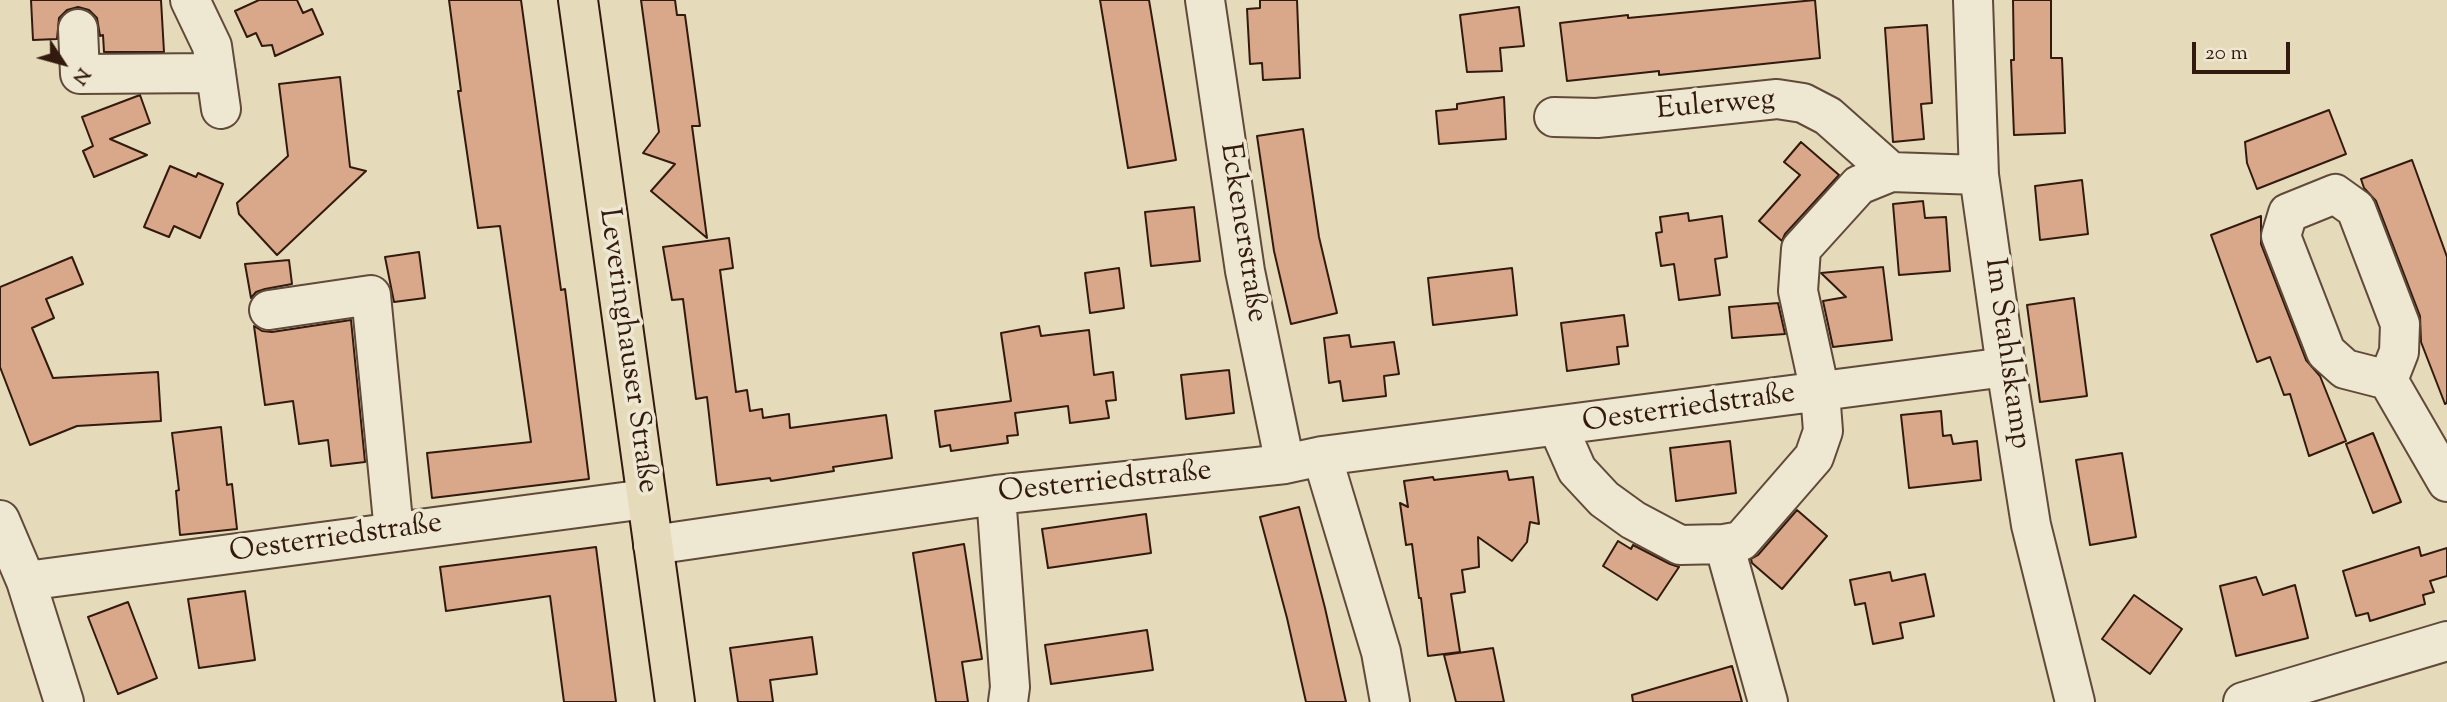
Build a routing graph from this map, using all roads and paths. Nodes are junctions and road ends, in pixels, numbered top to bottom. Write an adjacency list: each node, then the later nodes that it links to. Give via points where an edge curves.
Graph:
1 (190, 0): 5 (street, via 212,46 218,91 80,74)
2 (578, 0): 18 (main road, Leveringhauser Straße)
3 (1205, 0): 15 (street, Eckenerstraße, via 1245,271)
4 (1973, 0): 8 (street, Im Stahlskamp)
5 (78, 29)
6 (1554, 117): 7 (street, Eulerweg, via 1597,118 1777,99 1803,103 1828,116)
7 (1891, 172): 8 (street); 12 (street, Oesterriedstraße, via 1859,185 1801,248 1798,291)
8 (1979, 175): 10 (street, Im Stahlskamp)
9 (269, 310): 20 (street, via 371,295)
10 (2006, 368): 12 (street, Oesterriedstraße); 30 (street, Im Stahlskamp, via 2031,525)
11 (2388, 380): 16 (street)
12 (1820, 392): 13 (street, Oesterriedstraße); 21 (street, Oesterriedstraße, via 1823,431 1814,457 1741,541)
13 (1558, 427): 14 (street, Oesterriedstraße); 21 (street, Oesterriedstraße, via 1577,470 1604,499 1633,520 1680,545)
14 (1322, 456): 15 (street, Oesterriedstraße); 28 (street, via 1381,652)
15 (1285, 464): 17 (street, Oesterriedstraße)
16 (2447, 482)
17 (996, 495): 22 (street, Oesterriedstraße); 27 (street)
18 (646, 499): 20 (street, Oesterriedstraße); 22 (main road, Leveringhauser Straße)
19 (0, 520): 23 (street)
20 (394, 532): 23 (street, Oesterriedstraße)
21 (1724, 544): 29 (street)
22 (653, 545): 26 (main road, Leveringhauser Straße)
23 (26, 581): 25 (street)
24 (2447, 641): 31 (street)
25 (64, 702)
26 (675, 702)
27 (1008, 702)
28 (1390, 702)
29 (1768, 702)
30 (2075, 702)
31 (2243, 702)

